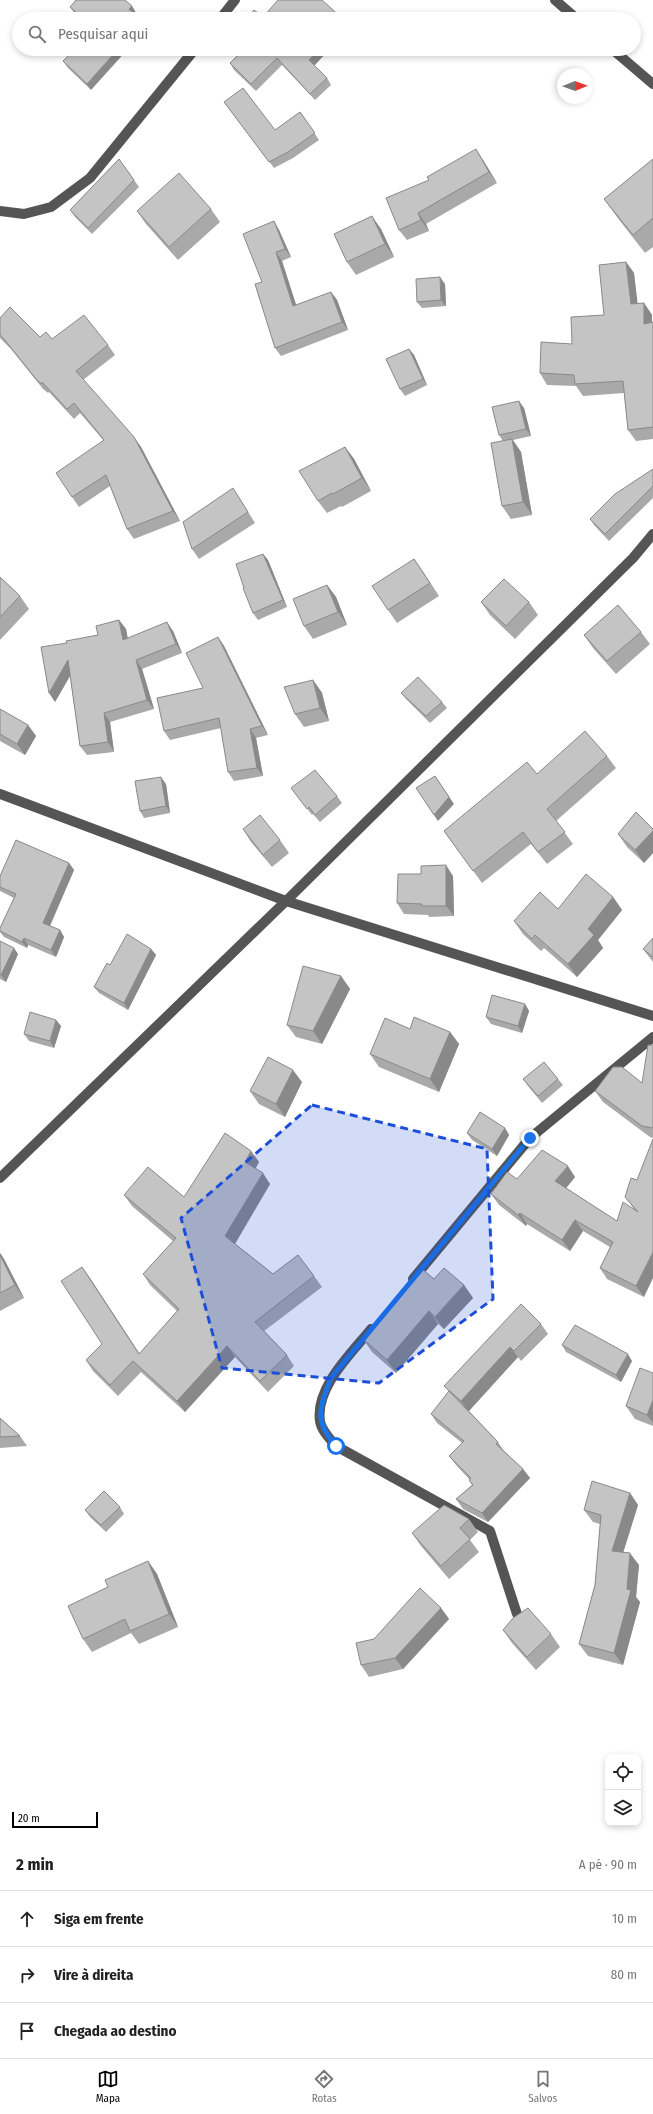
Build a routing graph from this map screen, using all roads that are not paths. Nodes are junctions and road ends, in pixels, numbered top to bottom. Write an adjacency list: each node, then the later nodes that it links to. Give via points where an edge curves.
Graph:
1 (236, 0): 3 (street)
2 (555, 0): 4 (street)
3 (226, 12)
4 (569, 12)
5 (189, 56): 8 (street, via 90,178 51,208 24,214)
6 (620, 56): 7 (street)
7 (653, 84)
8 (0, 211)
9 (653, 534): 11 (street, via 634,558)
10 (0, 794): 11 (street)
11 (286, 902): 12 (street); 14 (street)
12 (653, 1016)
13 (653, 1037): 15 (street, via 530,1138)
14 (0, 1178)
15 (407, 1285)
16 (377, 1322): 17 (street, via 331,1378 321,1404 320,1421 327,1436 336,1446 490,1531)
17 (517, 1614)

